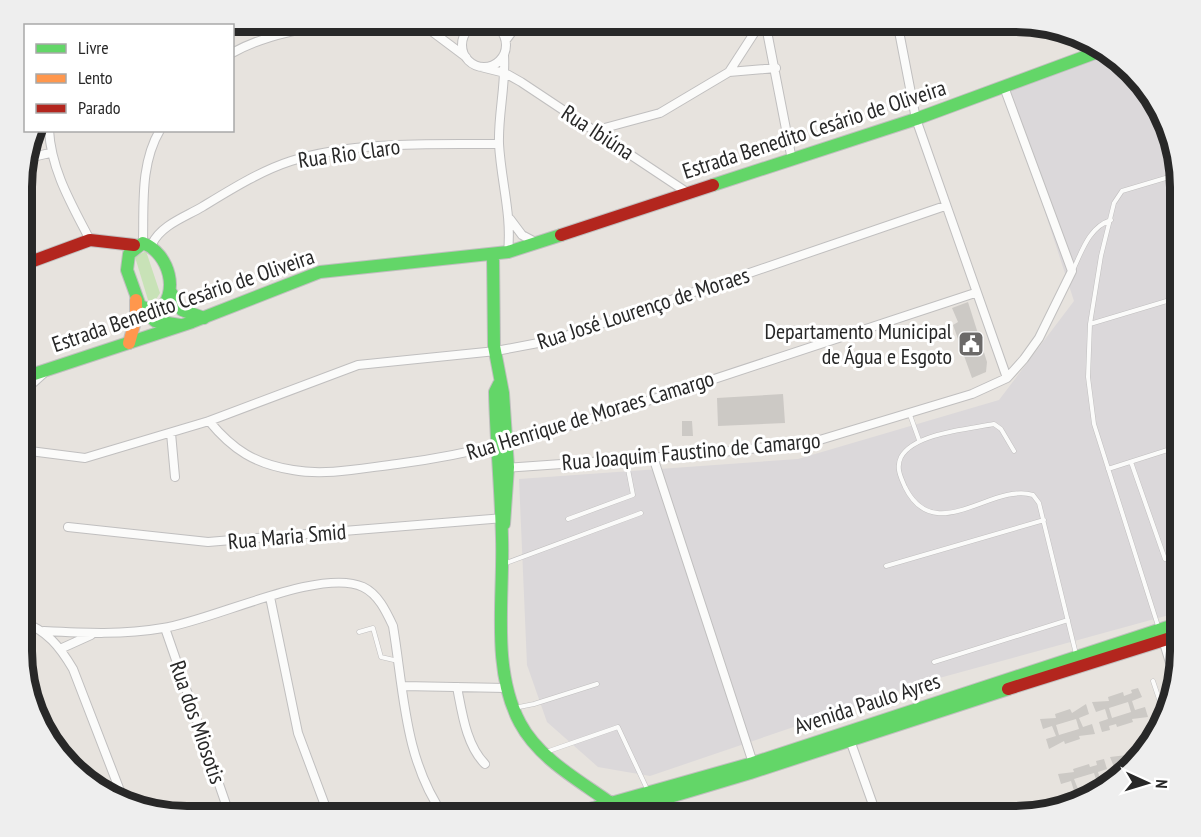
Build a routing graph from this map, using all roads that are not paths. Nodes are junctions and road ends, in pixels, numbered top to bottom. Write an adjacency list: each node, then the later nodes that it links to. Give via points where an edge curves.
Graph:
1 (288, 32): 10 (street)
2 (433, 32): 13 (street)
3 (468, 32): 13 (street, via 462,42)
4 (502, 32): 9 (street)
5 (512, 32): 9 (street)
6 (756, 32): 16 (street)
7 (766, 32): 15 (street)
8 (900, 32): 19 (street)
9 (506, 40): 12 (street)
10 (234, 52)
11 (1094, 53): 18 (main road, Estrada Benedito Cesário de Oliveira)
12 (504, 55): 14 (street, via 490,66); 17 (street)
13 (466, 57): 14 (street)
14 (481, 67): 17 (street, Rua Ibiúna)
15 (776, 68): 16 (street); 26 (street)
16 (729, 72): 20 (street, via 660,113)
17 (505, 73): 20 (street, Rua Ibiúna); 23 (street)
18 (1004, 87): 19 (main road, Estrada Benedito Cesário de Oliveira); 40 (street)
19 (916, 119): 26 (main road, Estrada Benedito Cesário de Oliveira); 29 (street)
20 (597, 130): 28 (street, Rua Ibiúna)
21 (49, 132): 24 (street)
22 (159, 132): 35 (street, via 150,147 144,176)
23 (500, 144): 30 (street); 35 (street, Rua Rio Claro, via 412,145 292,160 235,188)
24 (50, 153): 25 (street); 32 (street)
25 (35, 156)
26 (792, 160): 28 (main road, Estrada Benedito Cesário de Oliveira)
27 (1169, 177): 31 (lane, via 1122,191 1114,203)
28 (688, 193): 33 (main road, Estrada Benedito Cesário de Oliveira)
29 (945, 206): 41 (street); 51 (street, Rua José Lourenço de Moraes, via 554,340)
30 (509, 218): 33 (street, via 522,235); 36 (street)
31 (1111, 220): 40 (lane, Rua Joaquim Faustino de Camargo, via 1094,230); 47 (lane)
32 (90, 240): 34 (main road); 39 (main road)
33 (537, 243): 36 (main road, Estrada Benedito Cesário de Oliveira)
34 (106, 244): 35 (main road); 38 (main road)
35 (143, 244): 38 (main road); 42 (main road, via 163,262)
36 (508, 252): 37 (main road, Estrada Benedito Cesário de Oliveira)
37 (494, 254): 45 (main road, Estrada Benedito Cesário de Oliveira, via 320,272); 51 (main road)
38 (126, 258): 44 (main road)
39 (32, 261)
40 (1072, 271): 54 (street, Rua Joaquim Faustino de Camargo, via 1039,338)
41 (975, 293): 54 (street); 60 (street, Rua Henrique de Moraes Camargo)
42 (170, 296): 44 (main road, via 165,309 157,312); 45 (main road, via 182,311); 46 (main road)
43 (1169, 300): 47 (lane)
44 (138, 301): 46 (main road, via 146,316); 50 (main road)
45 (204, 318): 48 (main road, Estrada Benedito Cesário de Oliveira)
46 (163, 322): 48 (main road); 49 (main road)
47 (1090, 324): 68 (lane, via 1088,377 1092,412)
48 (185, 325): 49 (main road, Estrada Benedito Cesário de Oliveira)
49 (152, 336): 50 (main road, Estrada Benedito Cesário de Oliveira)
50 (129, 343): 52 (main road, Estrada Benedito Cesário de Oliveira)
51 (496, 351): 57 (street, Rua José Lourenço de Moraes, via 358,365); 60 (main road, via 495,392)
52 (48, 369): 53 (main road, Estrada Benedito Cesário de Oliveira); 55 (street)
53 (32, 375)
54 (1007, 378): 56 (street, Rua Joaquim Faustino de Camargo)
55 (32, 384)
56 (910, 414): 59 (lane); 64 (street, Rua Joaquim Faustino de Camargo, via 813,442)
57 (209, 421): 58 (street, Rua José Lourenço de Moraes); 60 (street, Rua Henrique de Moraes Camargo, via 237,450 293,470 349,470)
58 (171, 433): 62 (street, Rua José Lourenço de Moraes, via 84,458); 69 (street)
59 (919, 440): 63 (lane, via 994,424); 72 (lane, via 905,450 899,461 899,474 911,497 931,512 951,513 1025,493 1040,503)
60 (501, 446): 67 (main road)
61 (1169, 450): 66 (lane)
62 (32, 451)
63 (1014, 451)
64 (653, 457): 65 (street, Rua Joaquim Faustino de Camargo); 103 (street)
65 (626, 458): 67 (street, Rua Joaquim Faustino de Camargo); 71 (lane, via 633,495)
66 (1131, 462): 68 (lane); 75 (lane)
67 (503, 468): 73 (main road)
68 (1108, 469): 86 (lane)
69 (175, 477)
70 (641, 513): 76 (lane)
71 (568, 519)
72 (1044, 520): 77 (lane); 79 (lane)
73 (502, 523): 74 (street, Rua Maria Smid, via 208,542); 76 (main road)
74 (68, 527)
75 (1165, 559)
76 (502, 565): 97 (main road)
77 (886, 566)
78 (270, 597): 81 (street); 90 (street, via 330,582 362,586 371,591 393,626); 111 (street, via 298,733)
79 (1068, 620): 91 (lane); 92 (lane)
80 (32, 626): 83 (street)
81 (165, 628): 85 (street); 110 (street, Rua dos Miosotis)
82 (1169, 630): 86 (main road, Avenida Paulo Ayres)
83 (44, 631): 85 (street); 88 (street)
84 (359, 632): 90 (lane, via 373,628 381,657)
85 (94, 633): 88 (street)
86 (1161, 635): 87 (main road, Avenida Paulo Ayres); 89 (street); 91 (main road, Avenida Paulo Ayres)
87 (1169, 635)
88 (60, 649): 106 (street, via 84,691)
89 (1169, 660)
90 (399, 661): 95 (street)
91 (1078, 661): 100 (main road, Avenida Paulo Ayres); 101 (main road, Avenida Paulo Ayres)
92 (933, 662)
93 (1153, 681): 98 (lane)
94 (597, 684): 99 (lane)
95 (403, 686): 96 (street); 112 (street, via 413,753)
96 (457, 687): 97 (street); 104 (street, via 472,744)
97 (506, 688): 99 (main road)
98 (1160, 703)
99 (514, 708): 102 (main road, via 520,724)
100 (873, 723): 101 (main road, via 857,731); 103 (main road, Avenida Paulo Ayres)
101 (851, 743): 108 (main road, Avenida Paulo Ayres); 118 (street)
102 (543, 753): 105 (main road); 107 (lane, via 618,727)
103 (753, 763): 108 (main road, Avenida Paulo Ayres)
104 (485, 764)
105 (585, 784): 109 (main road); 113 (main road, via 588,795)
106 (120, 791)
107 (649, 792): 108 (main road, Avenida Paulo Ayres); 109 (main road, Avenida Paulo Ayres)
108 (664, 796): 116 (main road, Avenida Paulo Ayres); 117 (street)
109 (609, 802): 114 (main road, Avenida Paulo Ayres); 115 (main road)
110 (226, 805)
111 (325, 805)
112 (437, 805)
113 (584, 805)
114 (598, 806)
115 (614, 806)
116 (639, 806)
117 (669, 806)
118 (873, 806)

